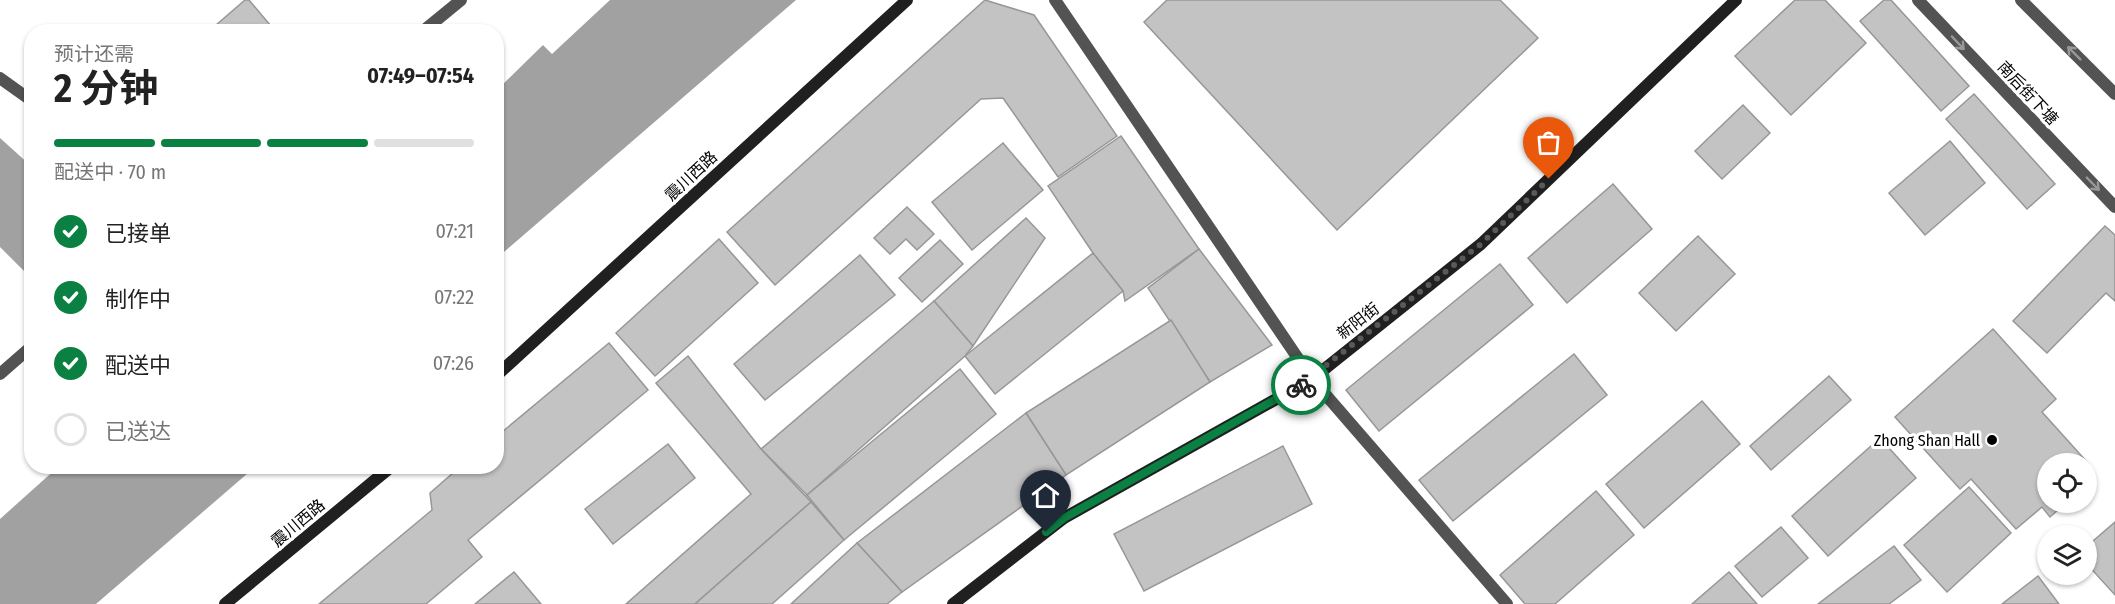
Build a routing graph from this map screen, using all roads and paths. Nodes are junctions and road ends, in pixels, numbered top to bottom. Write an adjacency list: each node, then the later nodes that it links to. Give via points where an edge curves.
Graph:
1 (461, 0): 7 (street)
2 (907, 0): 13 (street, 震川西路)
3 (1054, 0): 15 (street)
4 (1736, 0): 15 (street, 新阳街, via 1481,244)
5 (1918, 0): 11 (street, 南后街下塘, one-way to 11)
6 (2021, 0): 10 (street, one-way to 6)
7 (432, 24)
8 (0, 78): 9 (street)
9 (24, 94)
10 (2115, 94)
11 (2115, 207)
12 (24, 352): 14 (street)
13 (504, 369)
14 (0, 374)
15 (1312, 379): 18 (street, 新阳街, via 1064,518); 19 (street)
16 (382, 474): 17 (street, 震川西路)
17 (225, 604)
18 (953, 604)
19 (1507, 604)

